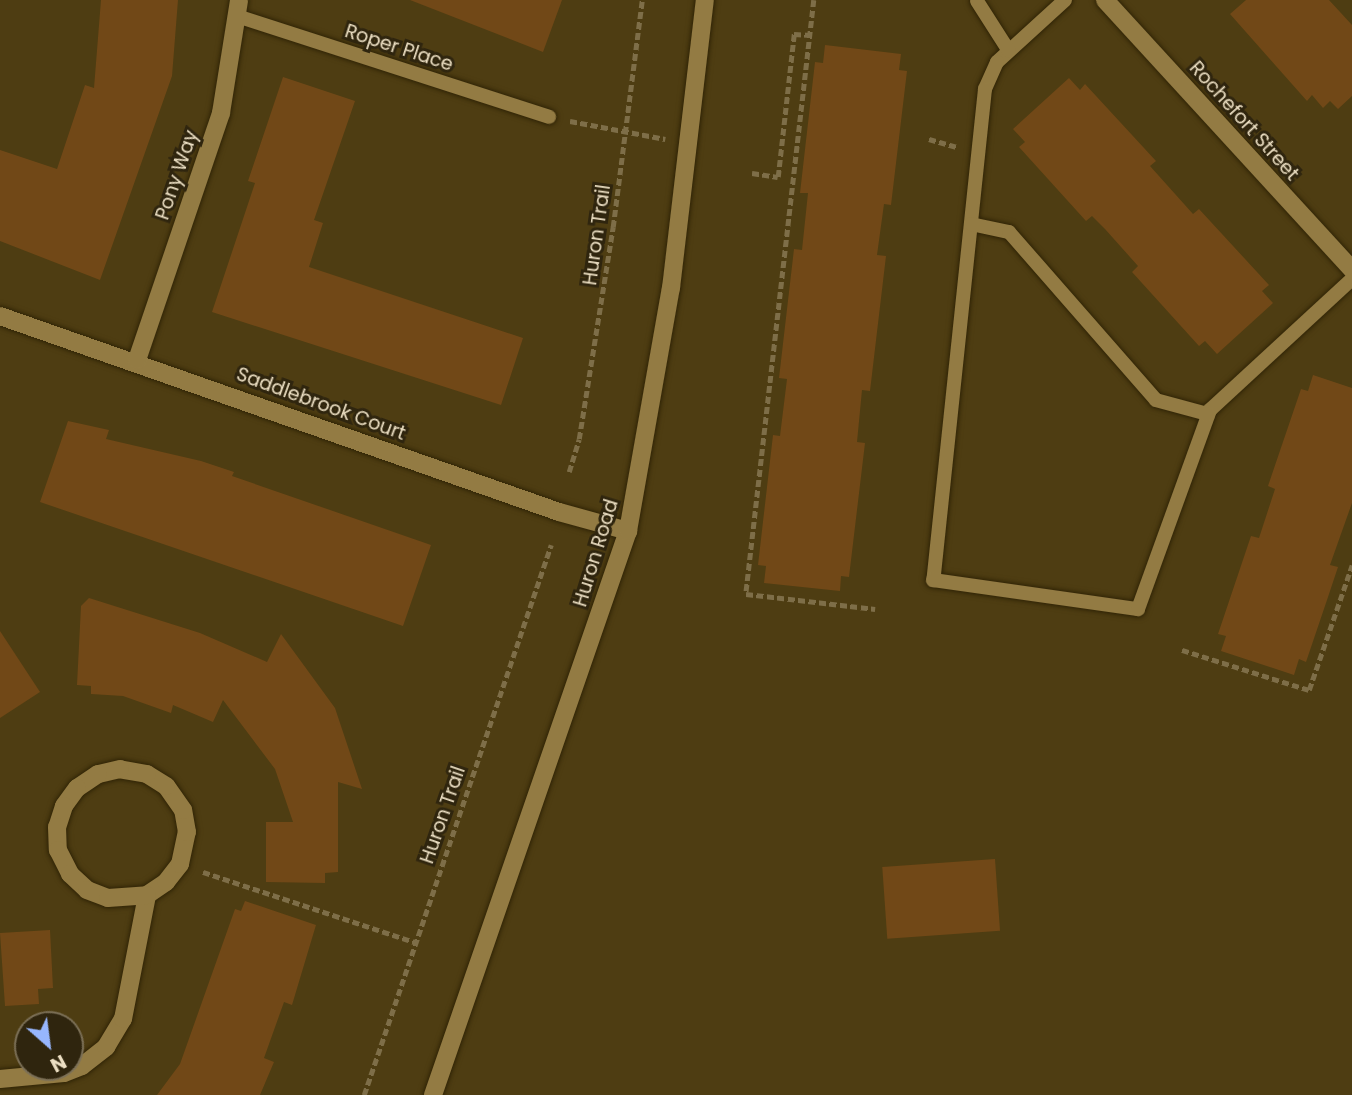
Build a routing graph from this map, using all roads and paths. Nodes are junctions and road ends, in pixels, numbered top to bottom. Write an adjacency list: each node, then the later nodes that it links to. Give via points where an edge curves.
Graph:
1 (642, 0): 11 (path, Huron Trail)
2 (705, 0): 13 (street, Huron Road)
3 (814, 0): 8 (path)
4 (1065, 0): 9 (lane)
5 (1105, 0): 17 (street, Rochefort Street)
6 (977, 1): 9 (lane)
7 (238, 8): 10 (lane, Roper Place); 20 (street, Pony Way, via 221,113)
8 (811, 35): 15 (path, via 794,34 778,177); 26 (path, via 746,594)
9 (1009, 51): 16 (lane, via 997,62 985,89)
10 (549, 117): 11 (path)
11 (625, 132): 13 (path); 22 (path, Huron Trail, via 581,426)
12 (929, 139): 14 (path)
13 (688, 143): 23 (street, Huron Road, via 671,288)
14 (960, 147)
15 (752, 173)
16 (971, 224): 21 (lane, via 1009,232 1156,400); 21 (lane, via 933,580 1138,609)
17 (1352, 270)
18 (1352, 279): 21 (lane, via 1221,396)
19 (0, 316): 20 (street, Saddlebrook Court)
20 (137, 360): 23 (street, Saddlebrook Court, via 559,512)
21 (1208, 414)
22 (569, 472)
23 (628, 531): 33 (street, Huron Road)
24 (551, 545): 30 (path, Huron Trail)
25 (1352, 565): 27 (path, via 1309,691)
26 (875, 609)
27 (1182, 650)
28 (180, 864): 29 (street, via 166,882); 29 (street, via 187,832 183,810 166,786 147,774 120,769 98,774 77,788 57,827 58,850 70,874 87,890 108,898); 30 (path)
29 (147, 895): 31 (street, via 123,1019 106,1047 82,1066 64,1073)
30 (415, 942): 32 (path, Huron Trail)
31 (0, 1079)
32 (364, 1095)
33 (433, 1095)

